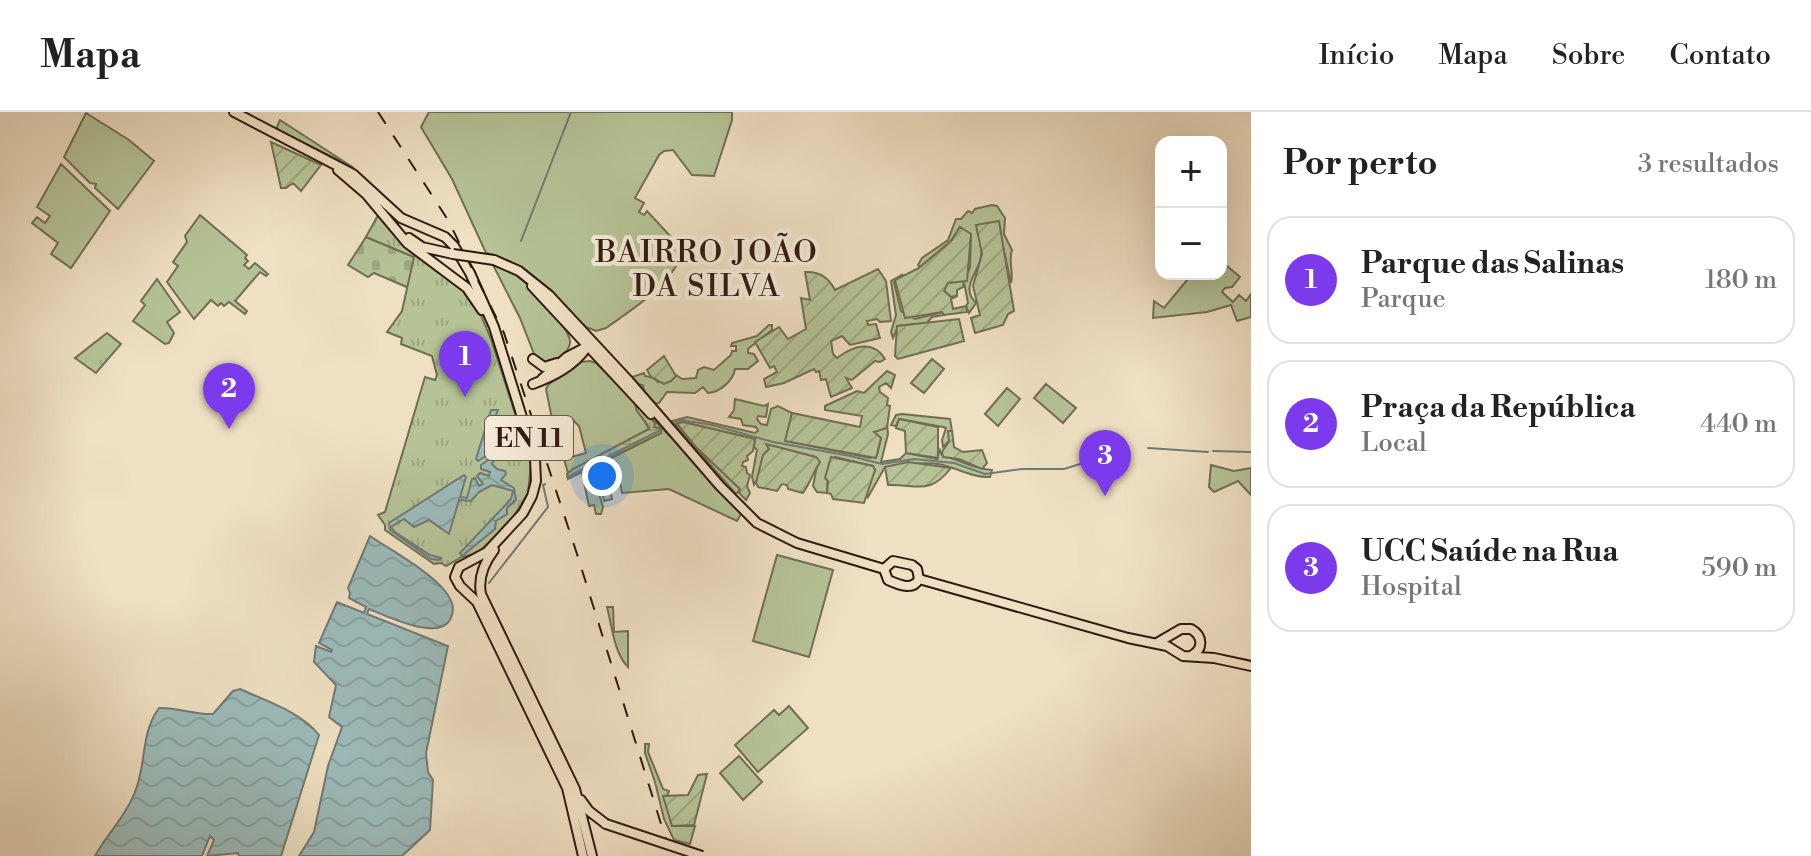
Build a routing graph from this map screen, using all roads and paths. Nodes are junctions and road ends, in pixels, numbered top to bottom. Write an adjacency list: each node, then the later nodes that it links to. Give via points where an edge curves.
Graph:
1 (234, 112): 2 (main road, EN 11)
2 (310, 151): 3 (main road, EN 11, via 353,174); 4 (main road, EN 11, via 350,179)
3 (385, 204): 5 (main road, via 414,236); 8 (main road, EN 11, via 454,246)
4 (387, 219): 5 (main road, via 414,242); 8 (main road, EN 11, via 417,252 467,288)
5 (442, 252): 6 (main road, bridge, via 494,260)
6 (519, 271): 7 (main road); 9 (main road, via 549,295)
7 (562, 320): 9 (main road); 11 (main road, via 573,339)
8 (494, 327): 15 (main road, EN 11, via 535,459 536,481 523,513)
9 (590, 345): 11 (main road); 12 (main road); 13 (main road); 14 (main road)
10 (533, 359): 11 (main road, via 544,367)
11 (564, 359): 12 (main road, via 536,383)
12 (577, 359): 13 (main road)
13 (602, 362): 14 (main road)
14 (677, 437): 17 (main road, via 765,528)
15 (498, 542): 16 (main road); 18 (main road)
16 (467, 562): 18 (main road, via 477,565); 20 (main road, via 455,573)
17 (884, 569): 19 (main road, via 888,580 908,587); 19 (main road, via 893,561 908,564 917,569)
18 (481, 577): 20 (main road, via 475,587); 28 (main road, via 483,599)
19 (919, 579): 22 (main road)
20 (463, 588): 31 (main road, via 477,602 567,788)
21 (1175, 633): 22 (main road); 23 (main road, via 1191,629); 24 (main road, via 1172,644)
22 (1155, 644): 24 (main road)
23 (1201, 645): 25 (main road); 26 (main road)
24 (1177, 653): 25 (main road)
25 (1190, 656): 26 (main road)
26 (1214, 658): 27 (main road)
27 (1251, 666)
28 (575, 789): 29 (main road, via 589,811); 30 (main road)
29 (606, 824): 30 (main road, via 594,826); 33 (main road, bridge)
30 (587, 836): 32 (main road)
31 (583, 856)
32 (592, 856)
33 (702, 856)

